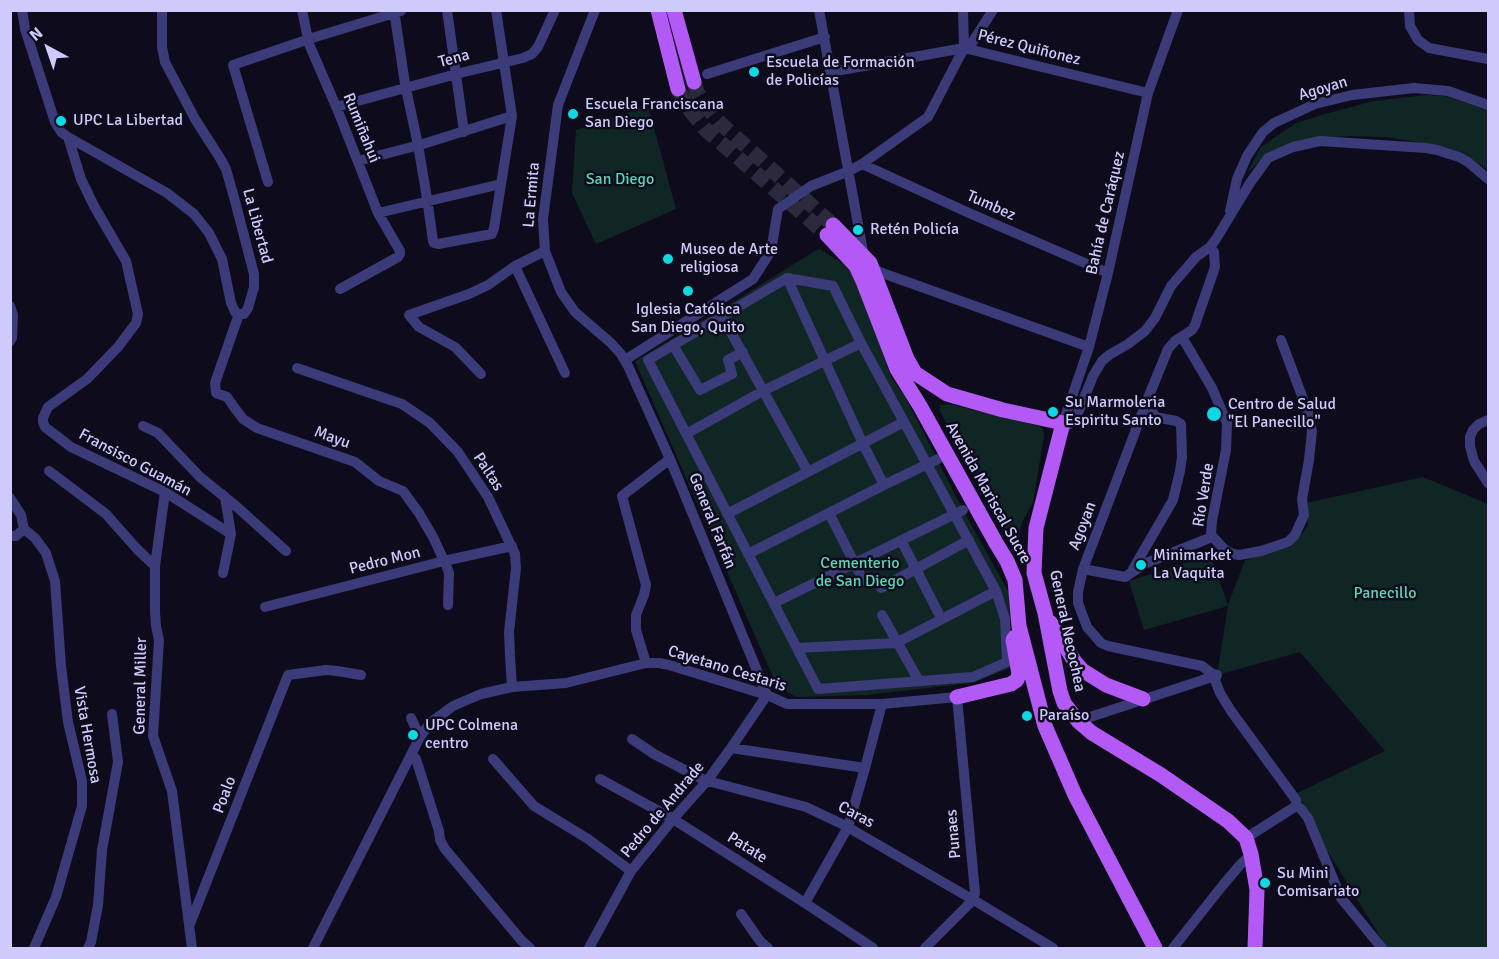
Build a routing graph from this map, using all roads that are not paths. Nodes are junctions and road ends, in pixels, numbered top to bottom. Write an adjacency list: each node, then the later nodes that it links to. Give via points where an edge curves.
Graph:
1 (22, 10): 32 (street, via 55,122)
2 (162, 10): 52 (street, La Libertad, via 165,62 226,170 254,274 252,298 244,314)
3 (302, 10): 17 (street, Rumiñahui)
4 (447, 10): 22 (street)
5 (496, 10): 20 (street)
6 (555, 10): 20 (street, Tena, via 532,54)
7 (595, 10): 44 (street, La Ermita, via 558,105 543,219)
8 (658, 10): 26 (main road)
9 (674, 10): 24 (main road)
10 (819, 10): 16 (street)
11 (963, 10): 18 (street)
12 (993, 10): 18 (street, via 972,43)
13 (1178, 10): 27 (street, Bahía de Caráquez)
14 (1409, 10): 19 (street, via 1410,26 1418,40 1429,48)
15 (396, 11): 17 (street); 25 (street)
16 (825, 37): 21 (street); 23 (street)
17 (308, 40): 29 (street, Rumiñahui); 38 (street, via 233,65)
18 (964, 48): 21 (street, Pérez Quiñonez); 27 (street, Pérez Quiñonez); 35 (street, via 928,117)
19 (1488, 59)
20 (503, 62): 22 (street, Tena); 30 (street)
21 (830, 72): 36 (street)
22 (456, 74): 25 (street, Tena); 31 (street)
23 (707, 74)
24 (694, 82)
25 (406, 88): 29 (street, Tena); 33 (street)
26 (678, 89)
27 (1148, 93): 48 (street, Bahía de Caráquez)
28 (1488, 105): 42 (street, Agoyan, via 1448,91 1414,88 1315,104 1263,132 1237,179)
29 (336, 107): 34 (street, Rumiñahui)
30 (512, 116): 31 (street); 39 (street)
31 (464, 132): 33 (street)
32 (68, 137): 52 (street, via 167,193 194,214 222,259 231,303); 83 (street, Fransisco Guamán, via 81,179 126,261 138,314 118,347 87,379 48,407 43,422 71,447)
33 (418, 145): 34 (street); 40 (street)
34 (358, 161): 41 (street, Rumiñahui)
35 (862, 164): 36 (street); 48 (street, Tumbez)
36 (849, 171): 45 (street); 61 (street, via 810,186 778,209 771,251 753,279)
37 (1488, 179): 42 (street, via 1468,162 1437,150 1320,141 1268,158)
38 (268, 183)
39 (501, 183): 40 (street); 40 (street, via 492,234 434,243)
40 (428, 201): 41 (street)
41 (378, 213): 50 (street, Rumiñahui, via 400,254)
42 (1229, 218): 43 (street)
43 (1210, 247): 54 (street, Agoyan, via 1215,267 1195,324); 72 (street, via 1171,286 1145,331 1102,361 1076,418 1068,425)
44 (544, 251): 46 (street); 61 (street, La Ermita, via 561,292 575,312)
45 (864, 257): 47 (main road, Avenida Mariscal Sucre); 69 (main road, Avenida Mariscal Sucre, via 830,230 856,266 892,360)
46 (515, 266): 64 (street); 65 (street, via 469,294 409,315 419,327 455,348)
47 (874, 270): 59 (street); 67 (main road, Avenida Mariscal Sucre, via 915,373)
48 (1108, 273): 59 (street, Bahía de Caráquez)
49 (787, 278): 53 (street); 57 (street, via 833,286); 62 (street)
50 (340, 289)
51 (10, 306): 56 (street)
52 (239, 314): 98 (street, Mayu, via 215,383 216,393 227,397 243,419 257,428 355,462 379,481 403,491)
53 (722, 316): 58 (street); 60 (street)
54 (1182, 337): 68 (street, Agoyan, via 1168,349); 92 (street, Río Verde, via 1227,423 1227,450)
55 (1281, 340): 92 (street, Río Verde, via 1312,431 1302,499 1304,515 1288,542 1261,551 1233,554)
56 (10, 341)
57 (861, 343): 62 (street); 71 (street)
58 (673, 345): 60 (street, via 700,390 732,374 728,360); 74 (street, via 648,360)
59 (1089, 347): 72 (street, Bahía de Caráquez)
60 (743, 352): 66 (street)
61 (625, 360): 76 (street, General Farfán)
62 (825, 361): 66 (street); 75 (street)
63 (297, 368): 95 (street, Paltas, via 402,404 430,423 458,452 488,497)
64 (565, 373)
65 (481, 374)
66 (763, 391): 74 (street); 80 (street)
67 (947, 394): 69 (main road, via 935,393); 72 (main road)
68 (1147, 400): 102 (street, Agoyan); 103 (street, via 1155,417 1181,424 1182,457 1173,500)
69 (920, 406): 114 (main road, Avenida Mariscal Sucre, via 1012,571)
70 (1488, 420): 81 (street, via 1479,424 1470,437 1474,461)
71 (904, 422): 75 (street); 78 (street)
72 (1063, 423): 111 (main road, General Necochea, via 1036,528 1034,573)
73 (142, 426): 84 (street, via 158,433)
74 (686, 434): 88 (street)
75 (863, 444): 80 (street); 82 (street)
76 (670, 459): 117 (street, via 622,496 646,585 636,615 636,630); 122 (street, General Farfán)
77 (938, 459): 78 (street)
78 (927, 464): 82 (street); 86 (street)
79 (49, 471): 100 (street, via 106,514)
80 (808, 472): 88 (street)
81 (1488, 483)
82 (884, 485): 87 (street)
83 (165, 492): 90 (street, Fransisco Guamán); 100 (street, General Miller)
84 (222, 494): 90 (street); 96 (street)
85 (10, 498): 89 (street, via 21,515)
86 (959, 512): 93 (street); 94 (street)
87 (829, 513): 97 (street); 99 (street)
88 (727, 514): 97 (street)
89 (24, 529): 91 (street); 149 (street, Vista Hermosa, via 46,553 55,581 61,666 82,806 56,897)
90 (231, 534): 104 (street)
91 (10, 537)
92 (1212, 537): 103 (street)
93 (901, 540): 99 (street); 101 (street)
94 (969, 540): 101 (street); 107 (street)
95 (512, 546): 98 (street, Pedro Mon); 121 (street, Paltas, via 516,568 509,632)
96 (286, 551)
97 (748, 554): 108 (street)
98 (444, 561): 109 (street, Mayu, via 449,573); 110 (street, Pedro Mon)
99 (854, 563): 105 (street); 108 (street)
100 (155, 566): 146 (street, General Miller, via 159,640 153,736 172,791)
101 (916, 569): 106 (street); 113 (street)
102 (1083, 569): 103 (street, via 1123,577); 119 (street, Agoyan, via 1078,603 1087,627 1101,643 1202,666)
103 (1133, 572)
104 (223, 573)
105 (863, 580)
106 (881, 588)
107 (996, 591): 113 (street); 120 (street, via 1005,619 1007,662 973,677)
108 (774, 603): 116 (street)
109 (448, 604)
110 (265, 607)
111 (1045, 613): 124 (main road, via 1082,670 1106,685); 128 (main road, General Necochea, via 1060,691)
112 (882, 615): 115 (street)
113 (941, 618): 115 (street)
114 (1019, 626): 123 (main road, via 1013,640 1017,680); 159 (main road, Avenida Mariscal Sucre, via 1046,726 1075,795)
115 (897, 643): 116 (street); 120 (street)
116 (797, 648): 120 (street, via 818,689)
117 (646, 663): 121 (street, Cayetano Cestaris, via 566,683); 122 (street, Cayetano Cestaris, via 669,665)
118 (361, 675): 146 (street, Poalo, via 337,670 288,675)
119 (1217, 675): 124 (street); 137 (street, via 1220,693 1296,800)
120 (919, 681)
121 (512, 687): 129 (street, Cayetano Cestaris, via 481,694 446,710)
122 (767, 695): 125 (street, Cayetano Cestaris, via 787,705); 131 (street, Pedro de Andrade)
123 (957, 698): 125 (street, Cayetano Cestaris); 143 (street, Punaes)
124 (1143, 699): 128 (street)
125 (882, 704): 134 (street)
126 (112, 714): 150 (street, via 117,762 102,850 98,905)
127 (411, 718): 129 (street)
128 (1078, 722): 140 (main road, General Necochea, via 1161,774)
129 (420, 737): 132 (street, Cayetano Cestaris)
130 (632, 739): 136 (street, Caras)
131 (731, 748): 134 (street); 136 (street, Pedro de Andrade)
132 (412, 755): 147 (street, Cayetano Cestaris); 148 (street, via 445,849)
133 (493, 759): 142 (street, via 534,806)
134 (865, 768): 139 (street)
135 (600, 779): 138 (street, Patate)
136 (707, 781): 138 (street, Pedro de Andrade); 139 (street, Caras, via 806,807)
137 (1296, 806): 140 (street); 162 (street, via 1308,818 1341,898)
138 (673, 819): 142 (street, Pedro de Andrade); 144 (street, Patate)
139 (848, 827): 143 (street, Caras); 144 (street)
140 (1246, 838): 141 (main road)
141 (1251, 854): 160 (street); 161 (main road, via 1257,890)
142 (631, 871): 154 (street, Pedro de Andrade)
143 (973, 900): 157 (street); 158 (street, Caras)
144 (805, 903): 156 (street, Patate)
145 (741, 914): 155 (street)
146 (189, 926): 151 (street, General Miller)
147 (318, 937): 152 (street, Cayetano Cestaris); 153 (street)
148 (526, 947)
149 (34, 948)
150 (88, 948)
151 (192, 948)
152 (313, 948)
153 (324, 948)
154 (589, 948)
155 (768, 948)
156 (873, 948)
157 (925, 948)
158 (1053, 948)
159 (1155, 948)
160 (1173, 948)
161 (1255, 948)
162 (1382, 948)

